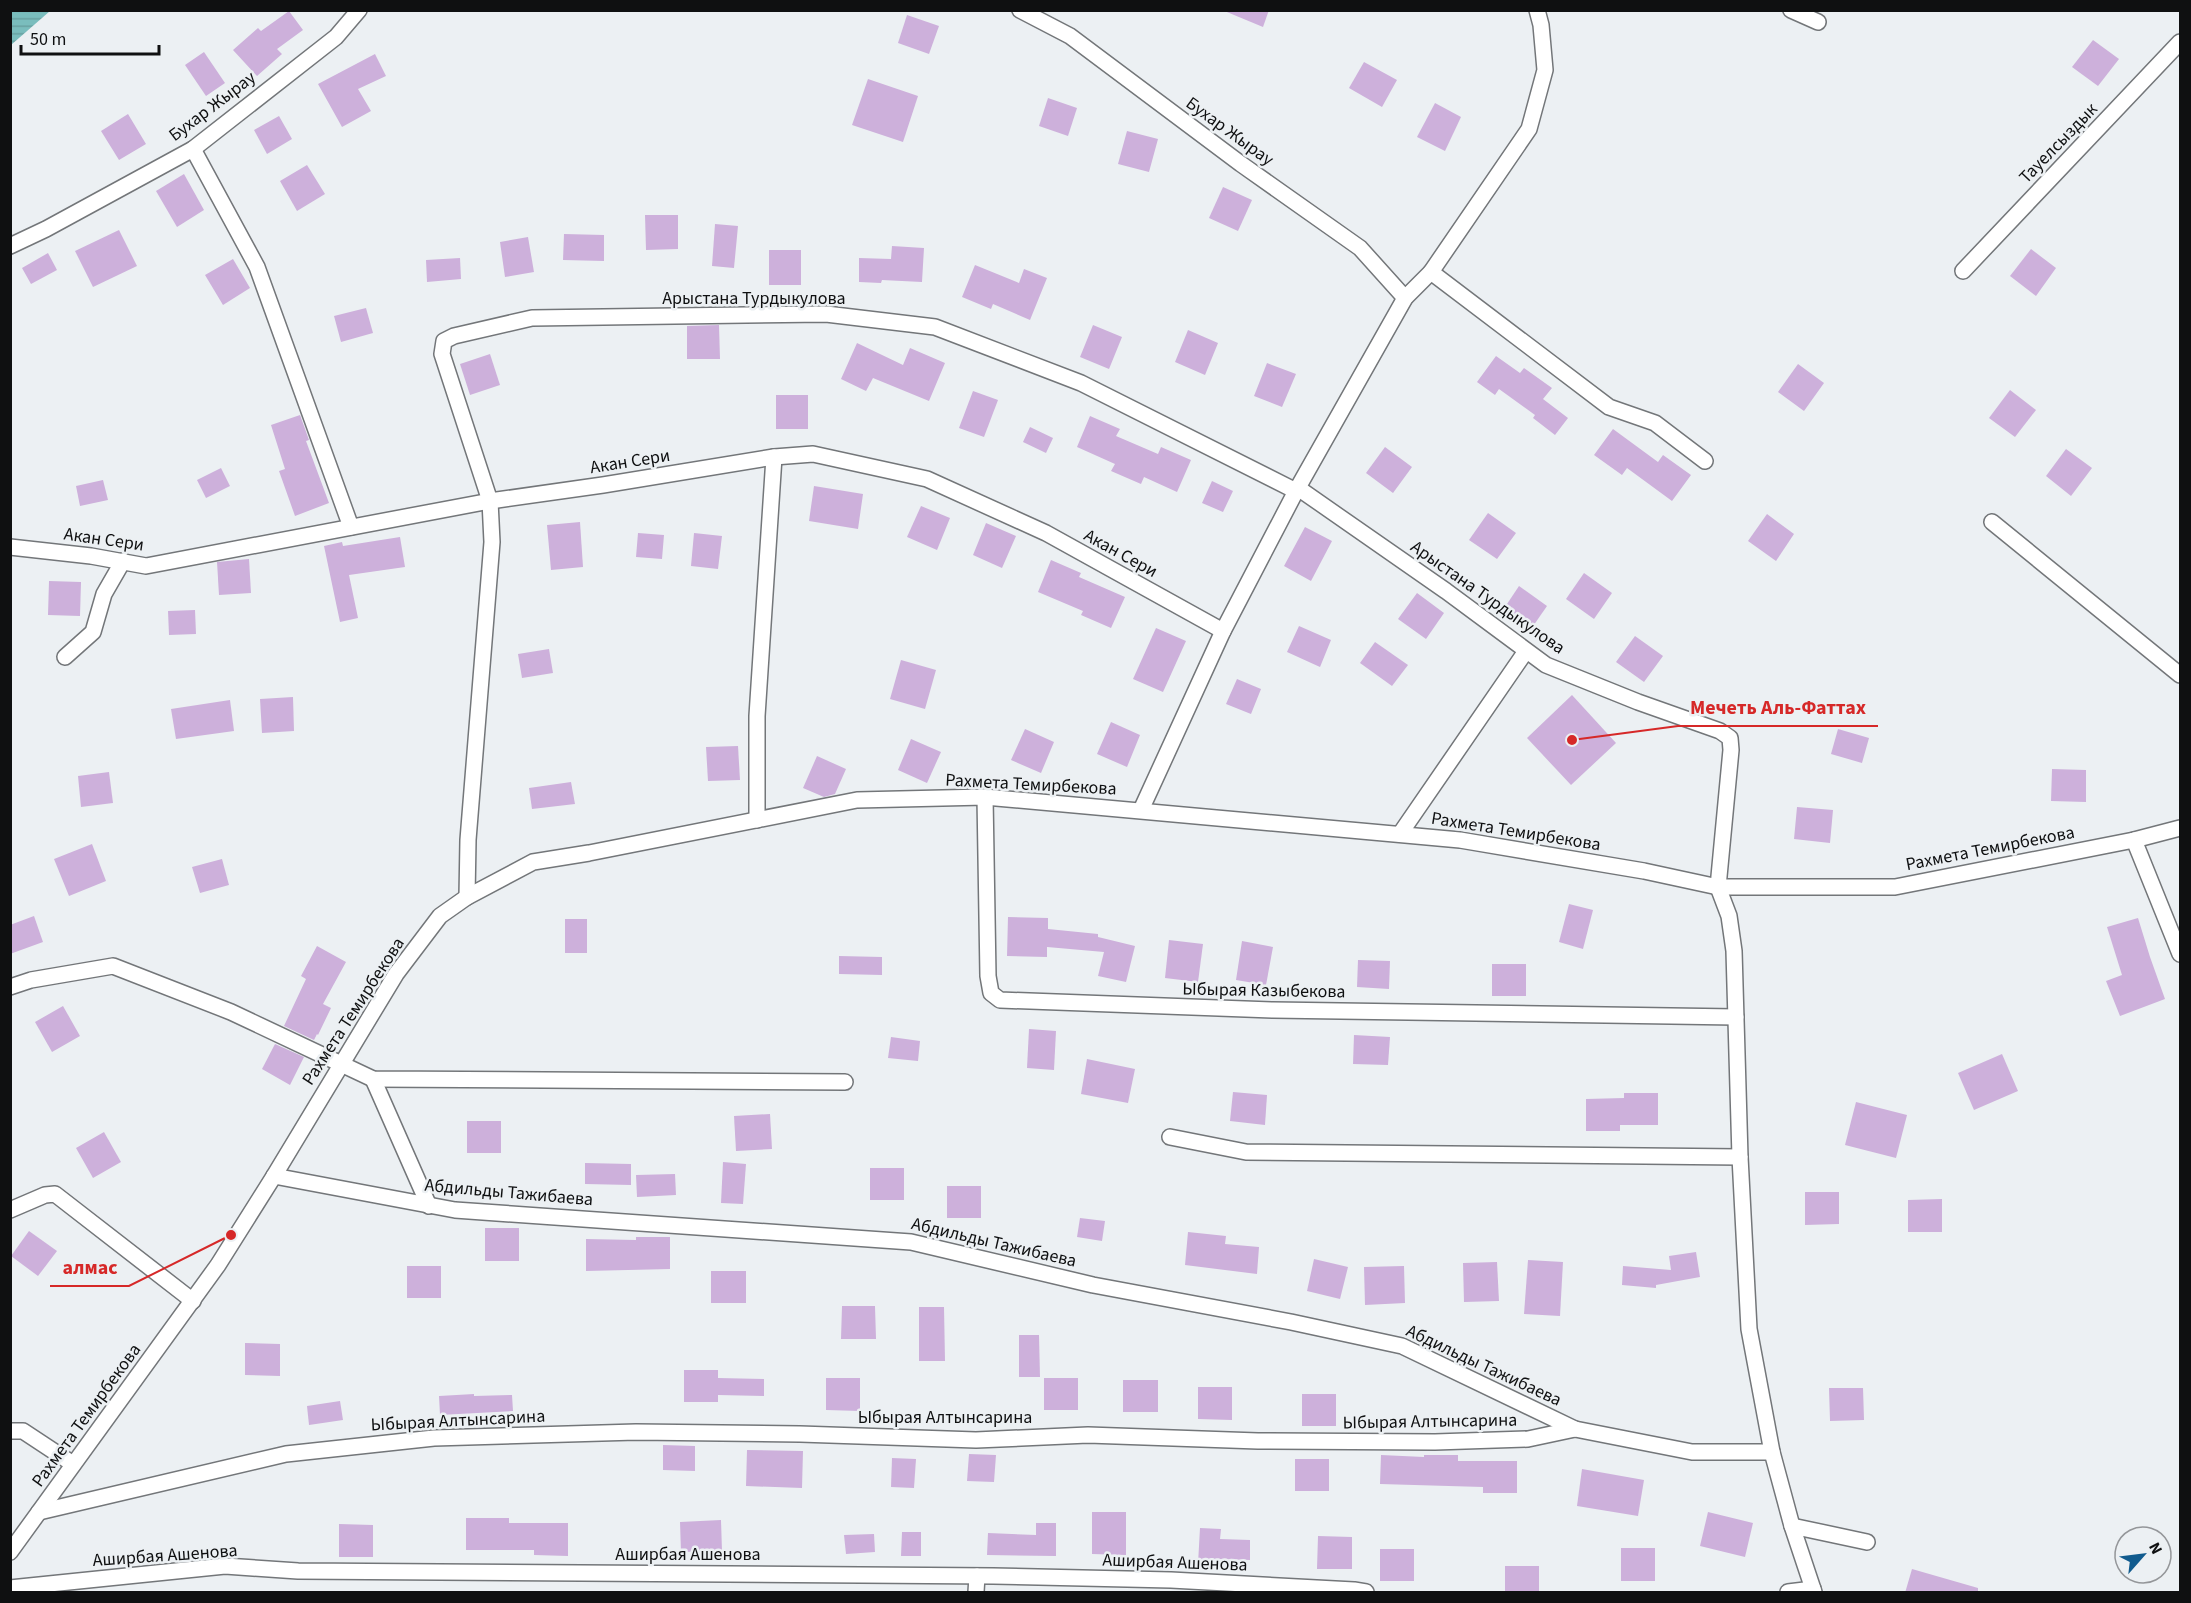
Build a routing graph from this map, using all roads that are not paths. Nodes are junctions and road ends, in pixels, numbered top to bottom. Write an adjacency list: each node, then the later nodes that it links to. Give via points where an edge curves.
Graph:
1 (358, 10): 7 (street, Бухар Жырау, via 336,37)
2 (1020, 10): 11 (street, Бухар Жырау, via 1070,36 1360,248)
3 (1537, 10): 10 (street, via 1545,69 1529,129)
4 (1791, 10): 5 (street)
5 (1818, 22)
6 (2181, 42): 9 (street, Тауелсыздык)
7 (193, 148): 8 (street, Бухар Жырау); 17 (street, via 257,267)
8 (10, 246)
9 (1963, 271)
10 (1431, 272): 11 (street); 13 (street, via 1609,406 1655,423)
11 (1405, 298): 14 (street)
12 (774, 457): 15 (street, Акан Сери); 20 (street, Акан Сери, via 813,454 927,479 1046,533); 26 (street, via 757,716)
13 (1705, 461)
14 (1297, 490): 15 (street, Арыстана Турдыкулова, via 1081,384 935,327 826,314 532,318 444,341 442,354); 20 (street); 21 (street, Арыстана Турдыкулова, via 1446,591)
15 (490, 501): 17 (street, Акан Сери); 31 (street, via 492,542 468,840)
16 (1992, 522): 23 (street)
17 (351, 527): 19 (street, Акан Сери, via 146,566)
18 (10, 547): 19 (street, Акан Сери)
19 (123, 561): 22 (street, via 104,594 93,632)
20 (1223, 632): 25 (street)
21 (1526, 651): 28 (street); 30 (street, Арыстана Турдыкулова, via 1546,664 1720,730 1730,738)
22 (65, 657)
23 (2181, 675)
24 (985, 797): 25 (street, Рахмета Темирбекова); 26 (street, Рахмета Темирбекова, via 857,800); 34 (street, Ыбырая Казыбекова, via 988,976 991,993 1000,1000 1273,1011)
25 (1141, 810): 28 (street, Рахмета Темирбекова)
26 (758, 820): 31 (street, Рахмета Темирбекова, via 532,862)
27 (2181, 828): 29 (street, Рахмета Темирбекова)
28 (1400, 834): 30 (street, Рахмета Темирбекова, via 1460,840)
29 (2134, 840): 30 (street, Рахмета Темирбекова, via 1896,886); 32 (street)
30 (1718, 887): 34 (street, via 1729,916 1734,951)
31 (468, 897): 35 (street, Рахмета Темирбекова, via 440,916 396,974)
32 (2181, 954)
33 (10, 987): 35 (street, via 113,966 231,1012)
34 (1736, 1017): 39 (street)
35 (341, 1062): 36 (street); 40 (street, Рахмета Темирбекова)
36 (373, 1079): 37 (street); 41 (street)
37 (845, 1082)
38 (1170, 1137): 39 (street, via 1246,1152)
39 (1740, 1157): 46 (street, via 1749,1329)
40 (274, 1176): 41 (street, Абдильды Тажибаева); 43 (street, Рахмета Темирбекова)
41 (429, 1206): 44 (street, Абдильды Тажибаева, via 911,1242 1093,1285 1402,1346)
42 (10, 1210): 43 (street, via 55,1194)
43 (193, 1301): 47 (street, Рахмета Темирбекова)
44 (1575, 1430): 46 (street, Ыбырая Алтынсарина, via 1692,1452); 48 (street, Ыбырая Алтынсарина, via 1528,1439 1435,1442 1088,1435 976,1440 648,1432 434,1438 286,1454)
45 (10, 1431): 47 (street, via 23,1431)
46 (1772, 1452): 49 (street)
47 (74, 1464): 48 (street, Рахмета Темирбекова)
48 (39, 1512): 51 (street, Рахмета Темирбекова)
49 (1792, 1526): 50 (street); 54 (street)
50 (1867, 1542)
51 (10, 1552)
52 (976, 1576): 53 (street, Аширбая Ашенова, via 298,1571 225,1566); 55 (street); 56 (street, Аширбая Ашенова, via 1171,1580)
53 (10, 1588)
54 (1814, 1591): 57 (street)
55 (976, 1593)
56 (1366, 1593)
57 (1788, 1593)

